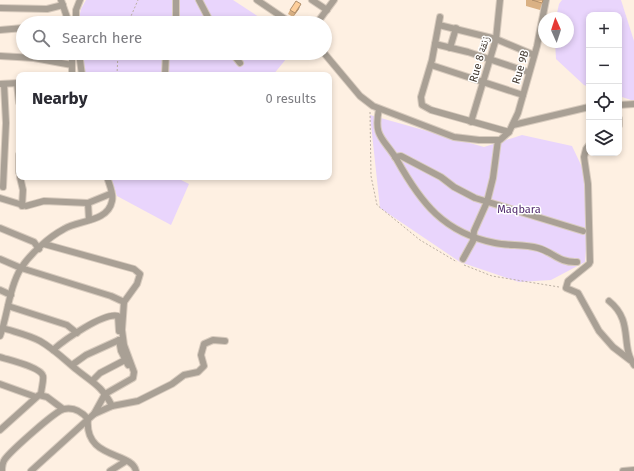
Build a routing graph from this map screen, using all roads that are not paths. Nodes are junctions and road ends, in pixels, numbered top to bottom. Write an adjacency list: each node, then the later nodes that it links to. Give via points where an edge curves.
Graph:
1 (80, 0): 13 (street)
2 (176, 0): 14 (street)
3 (199, 0): 15 (street)
4 (257, 0): 16 (street)
5 (312, 0): 11 (street)
6 (334, 0): 11 (street)
7 (500, 0): 23 (street, Rue 8 زنقة)
8 (546, 0): 26 (street, Rue 9B)
9 (62, 2): 10 (street, via 47,9); 12 (street)
10 (0, 8)
11 (327, 10): 17 (street)
12 (67, 16)
13 (76, 16)
14 (176, 16)
15 (207, 16)
16 (281, 16)
17 (322, 16)
18 (440, 17): 19 (street)
19 (439, 25): 20 (street); 24 (street)
20 (456, 28): 23 (street); 25 (street)
21 (16, 29): 22 (street)
22 (0, 30)
23 (496, 39): 26 (street); 35 (street, Rue 8 زنقة)
24 (436, 44): 25 (street); 38 (street)
25 (450, 48): 35 (street)
26 (534, 55): 42 (street, Rue 9B)
27 (0, 56): 28 (street)
28 (16, 57)
29 (45, 60): 37 (street)
30 (72, 60): 37 (street)
31 (80, 60): 40 (street)
32 (166, 60): 41 (street)
33 (238, 60): 36 (street)
34 (330, 60): 49 (street, via 360,96)
35 (489, 60): 42 (street); 43 (street, Rue 8 زنقة)
36 (240, 63)
37 (72, 65): 39 (street)
38 (431, 65): 43 (street); 52 (street, via 421,97 422,105)
39 (72, 72)
40 (82, 72)
41 (165, 72)
42 (528, 72): 46 (street, Rue 9B)
43 (483, 82): 46 (street); 52 (street, Rue 8 زنقة)
44 (16, 83): 45 (street)
45 (2, 84): 60 (street, via 6,123)
46 (522, 95): 53 (street, Rue 9B)
47 (633, 104): 48 (street); 51 (street)
48 (622, 105)
49 (376, 107): 55 (street, via 465,139); 57 (street, via 380,136)
50 (586, 108): 53 (street)
51 (634, 111)
52 (471, 122): 54 (street)
53 (513, 125): 54 (street, Rue 9B)
54 (507, 135): 55 (street)
55 (498, 140): 63 (street)
56 (586, 149): 89 (street, via 584,157 588,184 590,262 568,281 566,288 578,293 599,331 613,347)
57 (395, 157): 63 (street, via 400,156 441,176 460,190); 69 (street, via 432,212 448,225)
58 (21, 180): 65 (street)
59 (108, 180): 61 (street)
60 (3, 187)
61 (112, 196): 64 (street, via 105,194); 66 (street, via 108,210)
62 (0, 198): 65 (street)
63 (487, 202): 68 (street); 69 (street)
64 (88, 203): 65 (street, via 44,201); 66 (street)
65 (22, 206)
66 (89, 220): 70 (street, via 68,226)
67 (0, 228): 71 (street, via 34,242)
68 (583, 231)
69 (473, 237): 73 (street); 74 (street, via 502,244 535,247 551,253 560,260)
70 (44, 244): 71 (street); 79 (street, via 137,270 140,275 139,281)
71 (38, 249): 75 (street)
72 (0, 259): 75 (street)
73 (463, 259)
74 (577, 262)
75 (21, 268): 77 (street); 79 (street)
76 (0, 290): 77 (street)
77 (11, 295): 80 (street)
78 (609, 301): 89 (street, via 622,308 627,318 631,330)
79 (124, 302): 91 (street, via 122,334)
80 (8, 306): 81 (street); 82 (street, via 67,325)
81 (3, 328): 83 (street); 86 (street, via 37,340)
82 (77, 333): 84 (street, via 108,316 117,315); 86 (street, via 65,339)
83 (0, 336)
84 (119, 340): 88 (street, via 120,351); 90 (street, via 103,346)
85 (226, 341): 97 (street, via 213,340 204,344 201,355 204,366 200,370 184,375 138,401)
86 (53, 350): 90 (street)
87 (0, 357): 96 (street, via 38,369 43,378)
88 (125, 360): 91 (street); 93 (street, via 100,373)
89 (630, 360): 92 (street)
90 (72, 365): 93 (street)
91 (130, 365): 95 (street, via 134,372 133,378)
92 (634, 365)
93 (92, 381): 95 (street)
94 (0, 384): 96 (street)
95 (105, 394): 97 (street); 99 (street)
96 (38, 396): 98 (street, via 47,397); 101 (street)
97 (112, 406): 99 (street)
98 (63, 409): 100 (street, via 76,410); 102 (street)
99 (94, 414): 100 (street)
100 (88, 419): 103 (street, via 89,433 96,445); 104 (street)
101 (0, 430)
102 (2, 459): 106 (street)
103 (126, 461): 107 (street); 108 (street, via 133,465)
104 (34, 470)
105 (634, 470): 109 (street)
106 (2, 471)
107 (110, 471)
108 (136, 471)
109 (623, 471)

